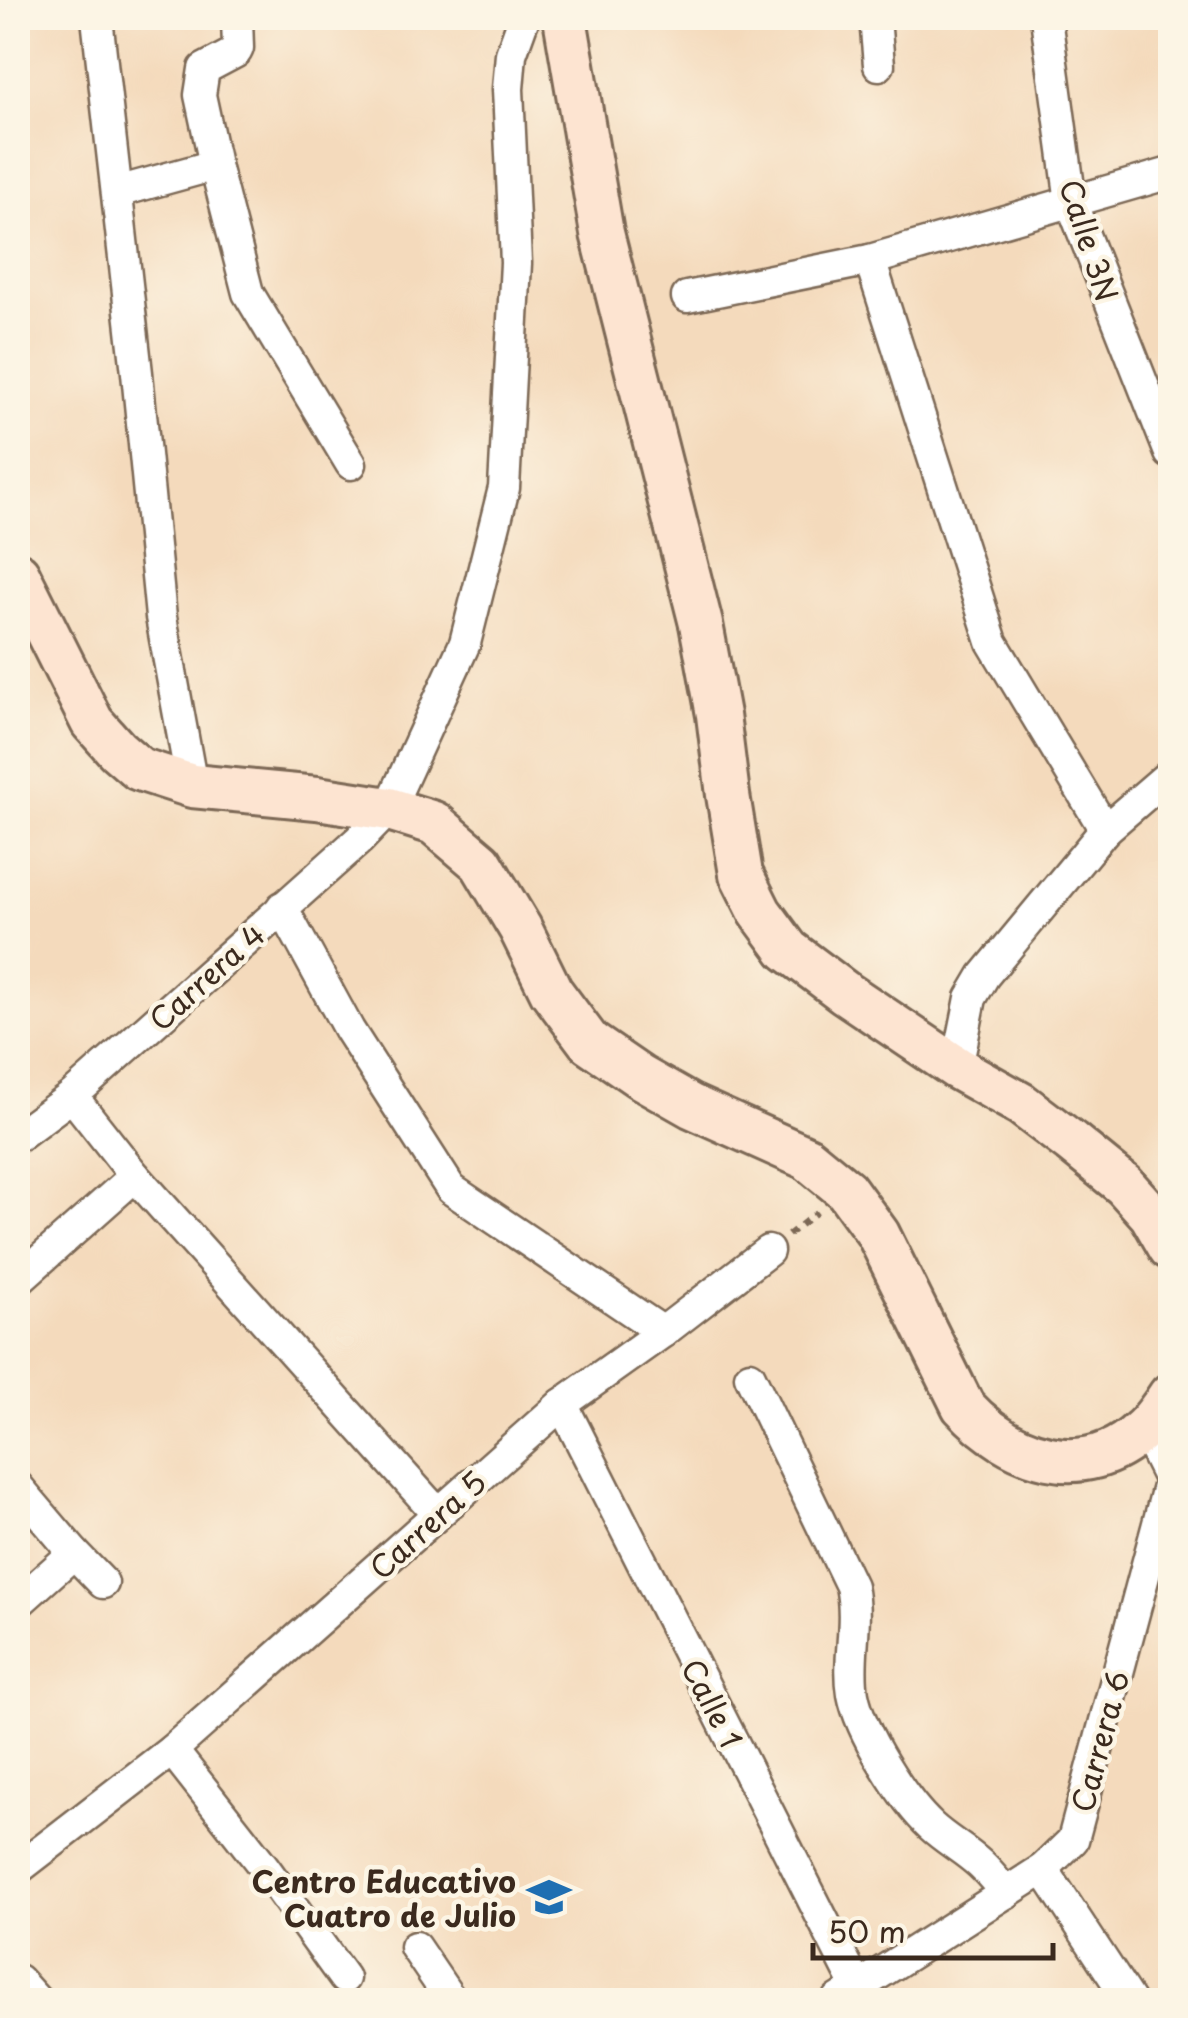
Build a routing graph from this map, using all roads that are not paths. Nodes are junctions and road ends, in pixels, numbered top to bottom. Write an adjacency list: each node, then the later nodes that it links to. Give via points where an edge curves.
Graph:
1 (97, 18): 10 (street)
2 (237, 18): 8 (street, via 236,52 202,74)
3 (524, 18): 19 (street, via 508,89 516,264 504,488 465,643)
4 (565, 18): 22 (main road, via 602,233 701,624 742,874 788,950)
5 (875, 18): 7 (street)
6 (1046, 18): 11 (street, Calle 3N)
7 (879, 65)
8 (215, 165): 10 (street); 15 (street, via 248,293)
9 (1170, 173): 11 (street)
10 (117, 192): 18 (street, via 161,617)
11 (1071, 202): 12 (street); 14 (street, Calle 3N)
12 (870, 260): 13 (street); 20 (street, via 992,642)
13 (687, 297)
14 (1170, 453)
15 (351, 464)
16 (18, 574): 18 (main road, via 92,722 139,768)
17 (1170, 774): 20 (street)
18 (192, 786): 19 (main road)
19 (389, 809): 21 (street, Carrera 4); 32 (main road, via 434,823 481,863 551,991 589,1042 691,1106 807,1158 846,1190 878,1234 963,1406 983,1427 1022,1450 1074,1460 1114,1450)
20 (1105, 830): 22 (street, via 984,976 971,998)
21 (282, 907): 23 (street, Carrera 4); 29 (street, via 451,1189)
22 (957, 1068): 26 (main road, via 1021,1104 1111,1174 1151,1216)
23 (72, 1096): 24 (street, Carrera 4); 25 (street)
24 (18, 1136)
25 (136, 1176): 28 (street); 35 (street)
26 (1170, 1248)
27 (768, 1250): 29 (street, Carrera 5)
28 (18, 1280)
29 (663, 1332): 31 (street, Carrera 5)
30 (750, 1376): 42 (street, via 851,1586 853,1696 862,1721 914,1808)
31 (562, 1404): 35 (street, Carrera 5); 46 (street, Calle 1)
32 (1163, 1406): 33 (street, Carrera 6)
33 (1170, 1480): 41 (street, Carrera 6, via 1073,1840)
34 (18, 1487): 36 (street)
35 (438, 1514): 39 (street, Carrera 5)
36 (74, 1553): 37 (street); 38 (street)
37 (103, 1584)
38 (18, 1603)
39 (172, 1750): 40 (street, Carrera 5); 44 (street)
40 (18, 1868)
41 (1043, 1869): 42 (street, Carrera 6); 49 (street)
42 (1006, 1893): 46 (street, Carrera 6)
43 (415, 1947): 48 (street)
44 (344, 1978)
45 (18, 1980): 47 (street)
46 (854, 1996)
47 (36, 2000)
48 (451, 2000)
49 (1128, 2000)

